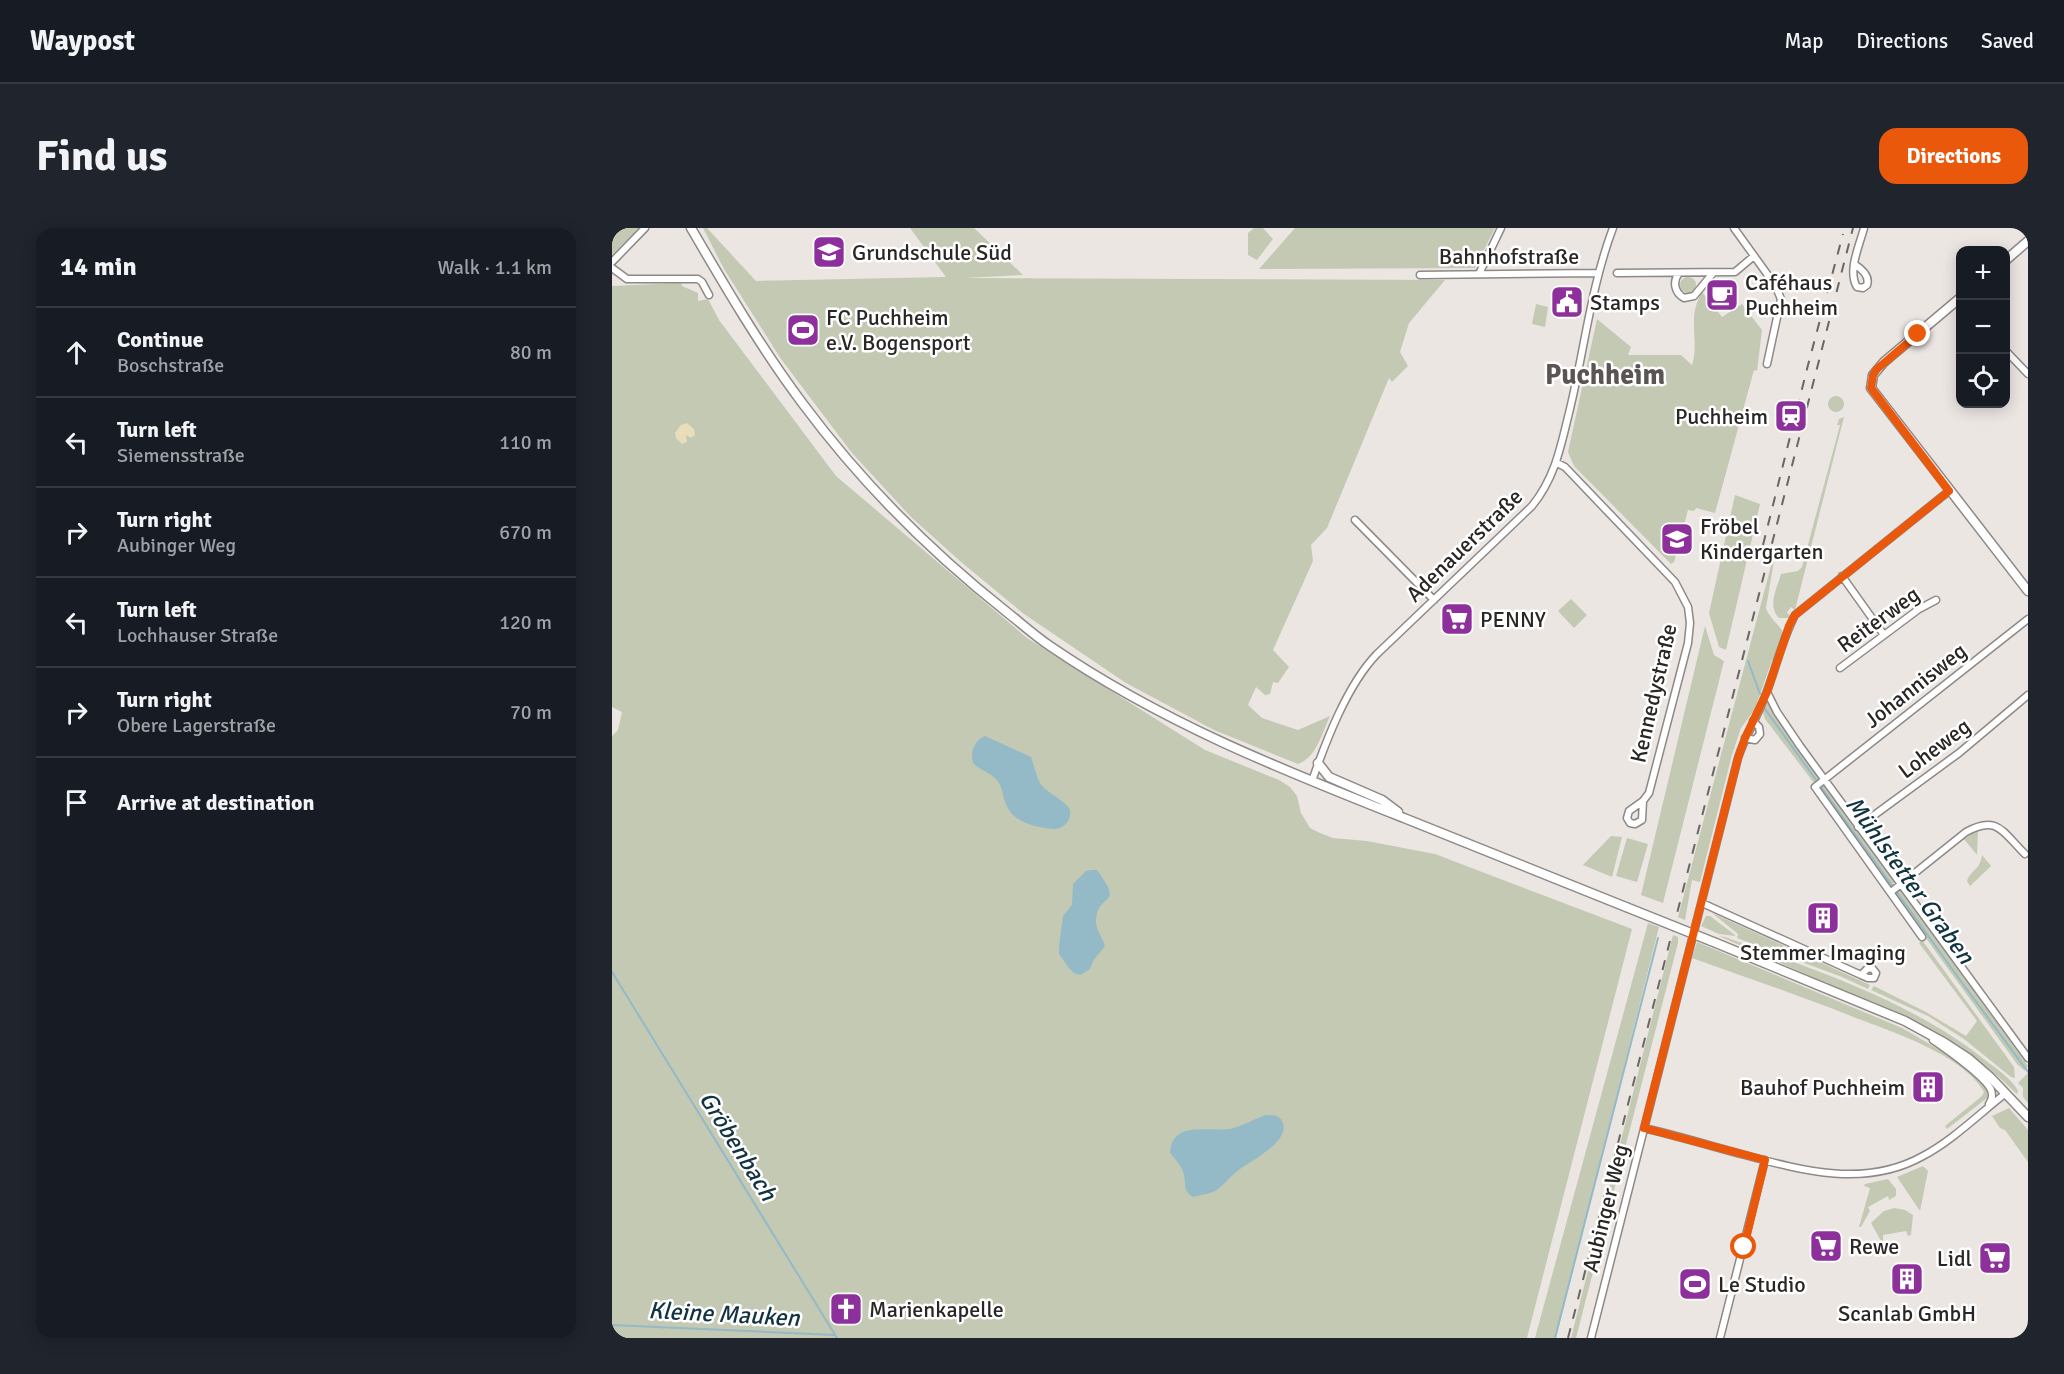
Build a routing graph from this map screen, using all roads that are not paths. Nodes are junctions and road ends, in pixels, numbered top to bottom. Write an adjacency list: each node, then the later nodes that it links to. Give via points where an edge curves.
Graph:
1 (645, 228): 10 (street)
2 (691, 228): 39 (street, via 802,403 843,454 977,589 1047,645 1119,690 1203,735)
3 (1501, 228): 13 (street)
4 (1613, 228): 14 (street, Adenauerstraße)
5 (1734, 228): 8 (street)
6 (1864, 228): 11 (street)
7 (2028, 241): 9 (street)
8 (1754, 256): 17 (street, via 1735,272); 22 (street, via 1781,299)
9 (2010, 257)
10 (612, 262)
11 (1854, 264)
12 (612, 268): 19 (street, via 627,279 698,279)
13 (1479, 273): 14 (street, Bahnhofstraße); 18 (street, Bahnhofstraße)
14 (1597, 273): 24 (street, Adenauerstraße)
15 (1617, 273): 16 (street)
16 (1679, 273): 17 (street); 17 (street, via 1676,290 1684,298 1694,296)
17 (1713, 273)
18 (1420, 275)
19 (709, 295)
20 (1956, 303): 25 (street, via 1884,362 1871,381 1877,398)
21 (2009, 354): 23 (street)
22 (1767, 364)
23 (2028, 374)
24 (1557, 463): 29 (street, Adenauerstraße, via 1532,506); 41 (street, Kennedystraße, via 1565,466 1675,582 1688,607 1688,643 1649,792)
25 (1949, 491): 27 (street, Aubinger Weg); 28 (street)
26 (1356, 520): 29 (street)
27 (1842, 576): 32 (street); 34 (street, Aubinger Weg, via 1795,615)
28 (2028, 591)
29 (1434, 600): 38 (street, Adenauerstraße, via 1361,673)
30 (1936, 600): 32 (street, Reiterweg)
31 (2028, 619): 40 (street, Johannisweg)
32 (1884, 635): 33 (street, Reiterweg)
33 (1840, 668)
34 (1766, 695): 36 (street, Aubinger Weg); 40 (street)
35 (2028, 695): 43 (street, Loheweg, via 1959,753)
36 (1753, 721): 37 (street, Aubinger Weg); 37 (street, Aubinger Weg, via 1760,734 1755,740)
37 (1745, 738): 46 (street, Aubinger Weg)
38 (1318, 763): 39 (street, Adenauerstraße); 42 (street, via 1329,777 1382,800)
39 (1312, 782): 42 (street)
40 (1820, 782): 43 (street); 45 (street, via 1815,787)
41 (1643, 801)
42 (1405, 818): 49 (street, bridge)
43 (1858, 827): 45 (street)
44 (2025, 854): 45 (street, via 2000,828 1978,825)
45 (1895, 889): 47 (street); 50 (street)
46 (1701, 903): 48 (street); 54 (street, Aubinger Weg)
47 (1922, 937)
48 (1861, 975)
49 (1905, 1021): 51 (street, via 1968,1058); 52 (street, via 1964,1063 1991,1088 1991,1101)
50 (2028, 1058)
51 (2006, 1093): 52 (street); 53 (street)
52 (1986, 1108): 55 (street, via 1924,1156 1889,1168 1835,1174)
53 (2028, 1117)
54 (1644, 1128): 55 (street); 56 (street, Aubinger Weg)
55 (1765, 1160): 57 (street)
56 (1591, 1338)
57 (1720, 1338)

